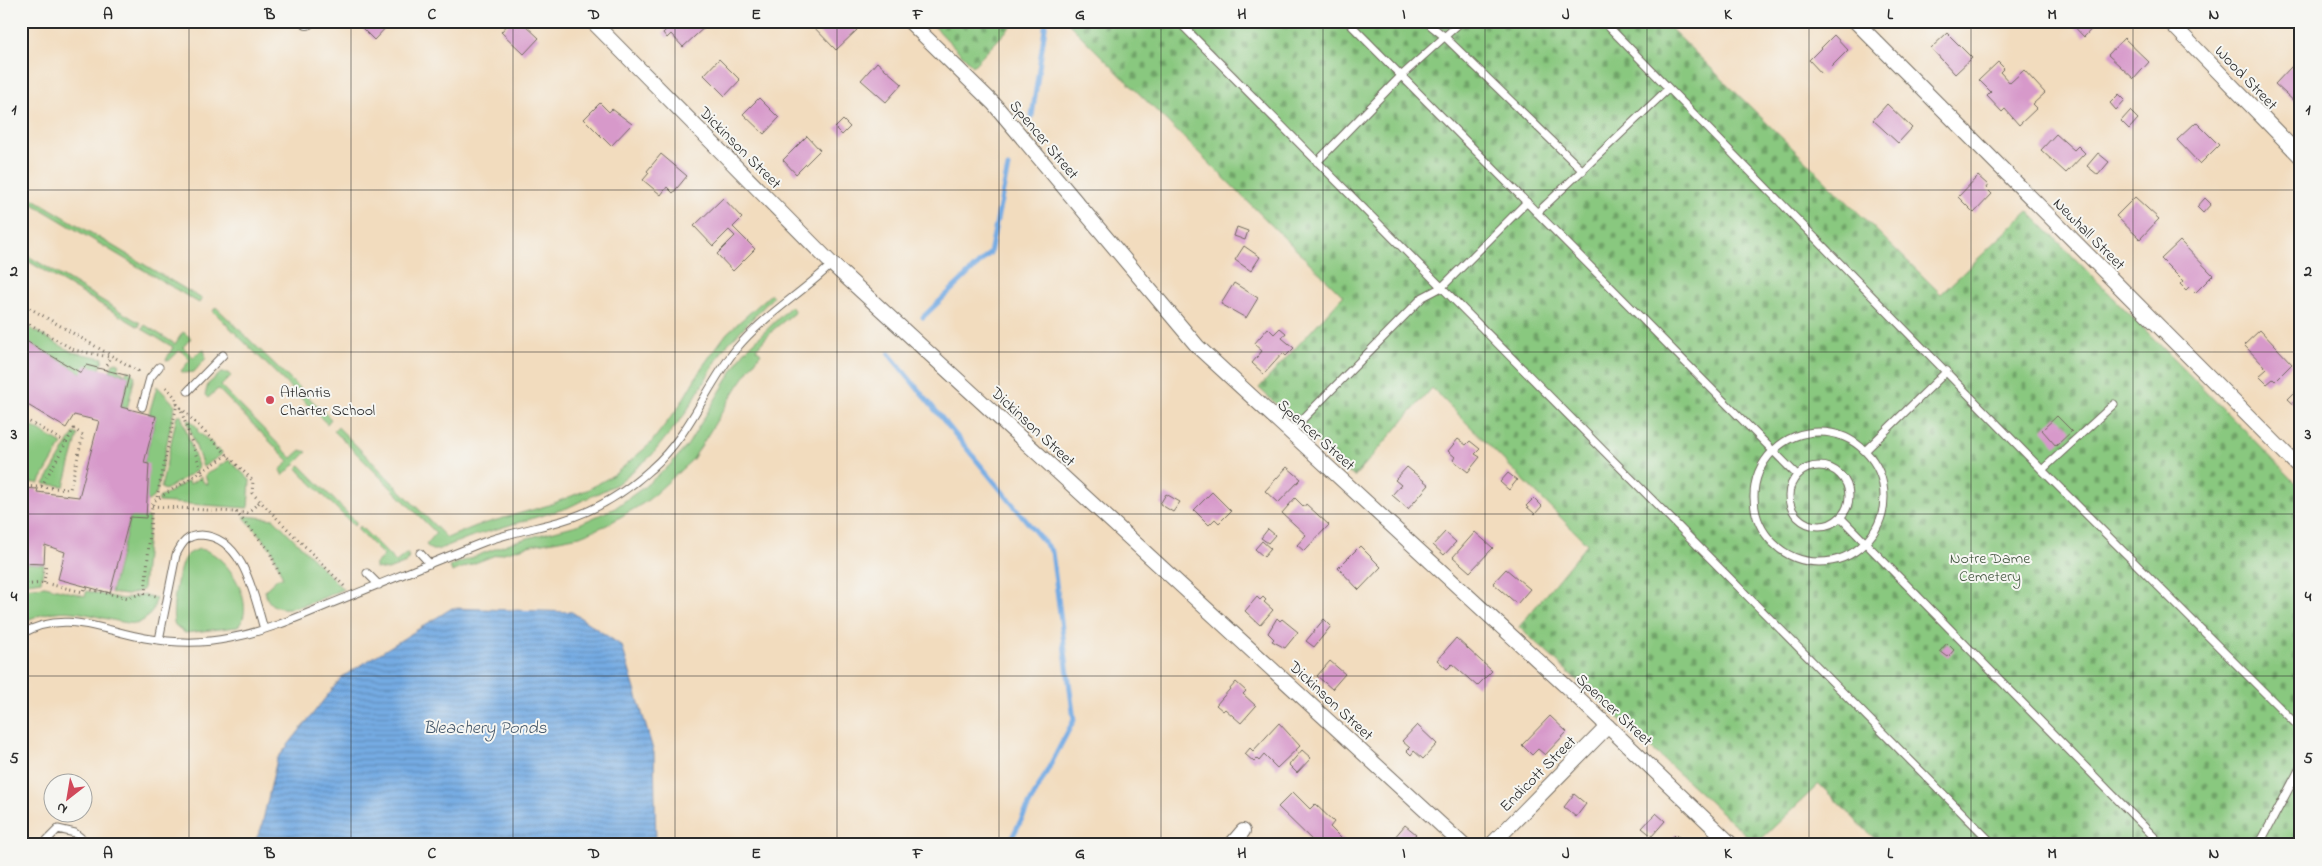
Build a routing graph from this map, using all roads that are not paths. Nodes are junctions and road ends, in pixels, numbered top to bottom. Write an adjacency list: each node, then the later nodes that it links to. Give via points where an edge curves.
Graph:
1 (592, 21): 18 (street, Dickinson Street)
2 (909, 21): 26 (street, Spencer Street, via 994,104 1198,347)
3 (1178, 21): 14 (lane)
4 (1347, 21): 11 (lane)
5 (1425, 21): 10 (lane)
6 (1462, 21): 10 (lane)
7 (1603, 21): 12 (lane)
8 (1855, 21): 29 (street, Newhall Street)
9 (2169, 21): 13 (street, Wood Street)
10 (1445, 37): 11 (lane); 15 (lane)
11 (1402, 76): 14 (lane); 16 (lane)
12 (1668, 89): 15 (lane); 22 (lane)
13 (2301, 157)
14 (1317, 162): 19 (lane)
15 (1582, 171): 17 (lane)
16 (1527, 202): 17 (lane); 19 (lane)
17 (1537, 213): 27 (lane)
18 (832, 264): 35 (lane, via 781,304 739,346 679,441 637,481 589,511 486,542); 48 (street, Dickinson Street)
19 (1442, 287): 26 (lane, via 1423,297); 51 (lane)
20 (224, 355): 23 (lane)
21 (159, 368): 25 (lane, via 150,378)
22 (1947, 370): 28 (lane); 30 (lane)
23 (188, 391)
24 (2114, 404): 30 (lane)
25 (142, 407)
26 (1289, 432): 41 (street, Spencer Street)
27 (1774, 450): 28 (lane, via 1786,441 1818,432 1843,437); 31 (lane); 33 (lane, via 1763,464 1754,494 1755,509 1768,536 1792,555 1821,562 1836,560)
28 (1865, 451): 33 (lane, via 1876,465 1884,499 1882,516)
29 (2301, 468)
30 (2042, 470): 42 (lane)
31 (1797, 475): 32 (lane, via 1814,466 1824,466 1841,475 1846,483 1849,502); 32 (lane, via 1788,494 1789,504 1798,518 1811,526 1821,527)
32 (1841, 518): 33 (lane)
33 (1866, 543): 52 (lane)
34 (420, 553): 35 (lane)
35 (430, 564): 37 (lane)
36 (367, 573): 37 (lane)
37 (379, 585): 38 (lane)
38 (264, 629): 40 (lane, via 223,640); 40 (lane, via 241,562 220,539 196,535 182,542 176,555)
39 (21, 634): 40 (lane, via 40,626 69,621)
40 (159, 640)
41 (1608, 726): 49 (street, Endicott Street); 50 (street, Spencer Street)
42 (2301, 729)
43 (2301, 766): 53 (lane)
44 (1243, 831): 47 (street)
45 (46, 845): 46 (lane, via 58,830 75,833)
46 (90, 845)
47 (1231, 845)
48 (1463, 845)
49 (1491, 845)
50 (1732, 845)
51 (1994, 845)
52 (2162, 845)
53 (2259, 845)

